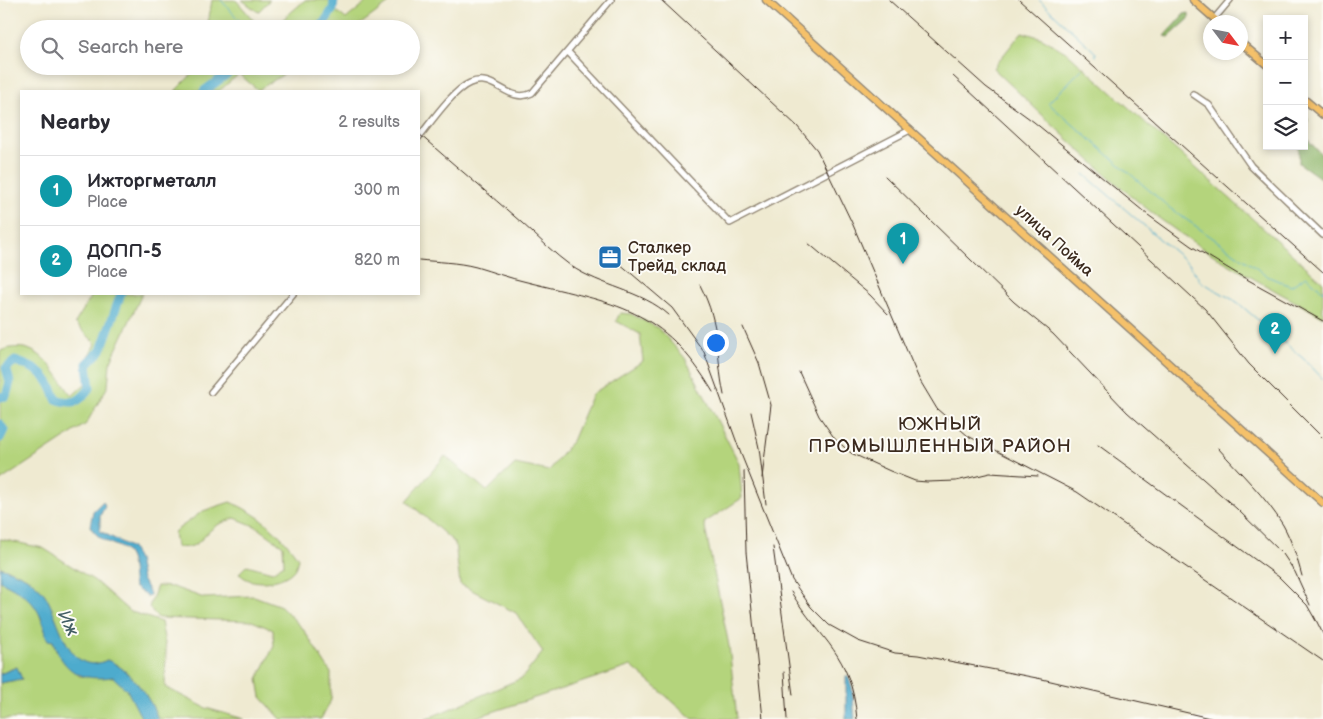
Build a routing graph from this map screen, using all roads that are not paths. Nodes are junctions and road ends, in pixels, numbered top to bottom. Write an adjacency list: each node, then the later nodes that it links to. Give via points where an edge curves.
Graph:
1 (611, 0): 8 (street)
2 (766, 0): 13 (main road, улица Пойма)
3 (1193, 0): 5 (main road)
4 (1230, 0): 6 (street)
5 (1209, 15)
6 (1220, 15)
7 (1248, 49): 9 (main road)
8 (568, 52): 13 (street, via 730,223); 14 (street, via 538,88 526,96 513,96 481,80 468,84)
9 (1263, 62)
10 (1193, 94): 15 (street, via 1209,105 1251,166)
11 (1308, 102): 12 (main road)
12 (1323, 115)
13 (910, 130): 18 (main road, улица Пойма)
14 (420, 136)
15 (1323, 235)
16 (292, 295): 17 (street)
17 (211, 392)
18 (1323, 503)

